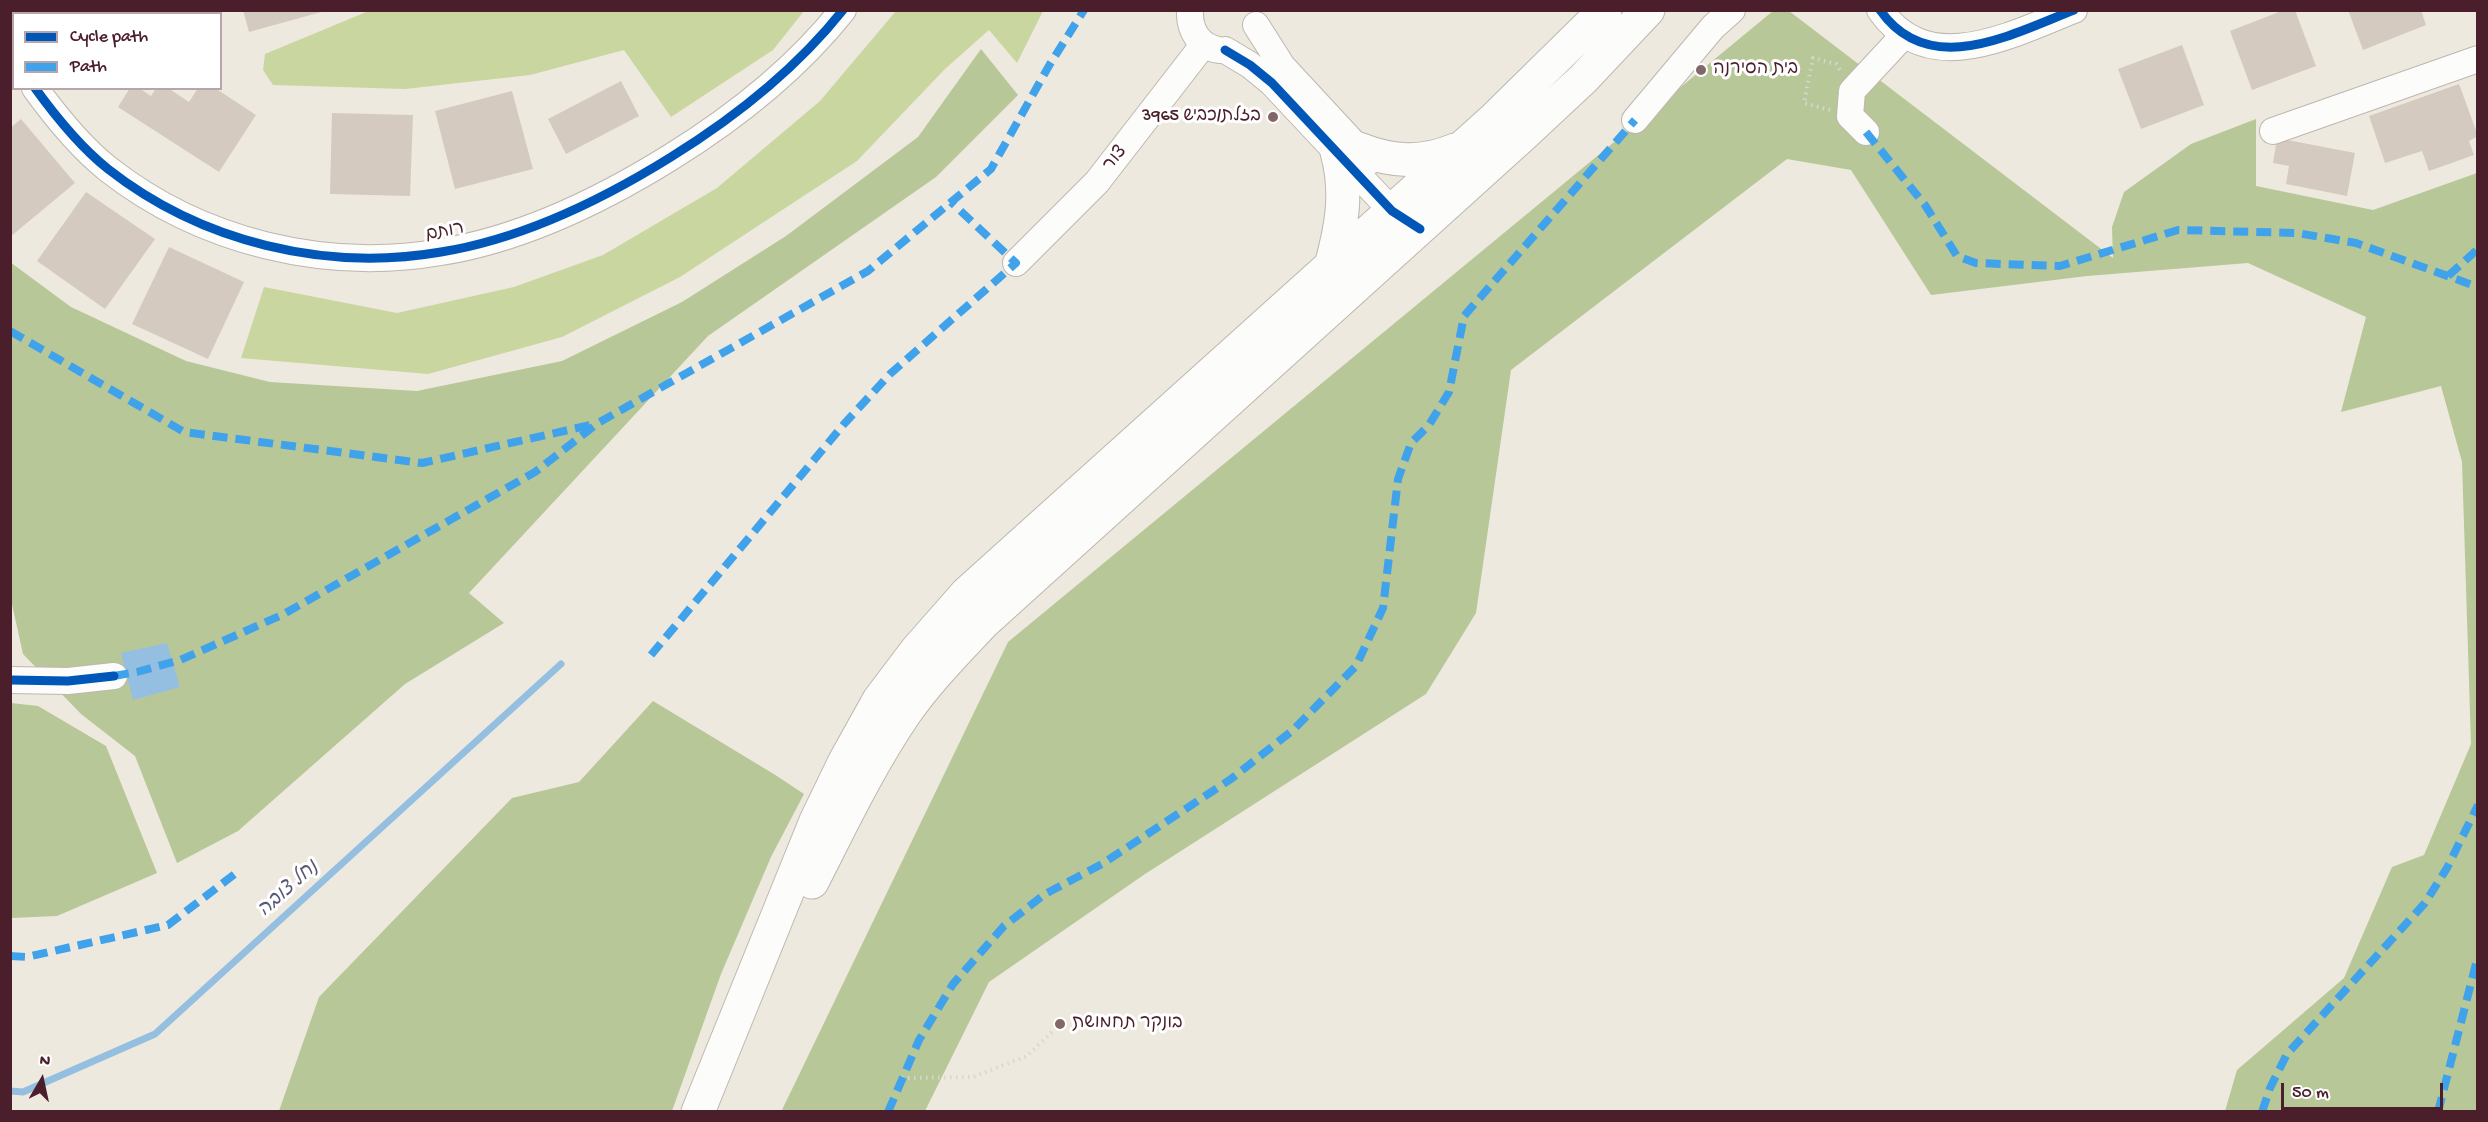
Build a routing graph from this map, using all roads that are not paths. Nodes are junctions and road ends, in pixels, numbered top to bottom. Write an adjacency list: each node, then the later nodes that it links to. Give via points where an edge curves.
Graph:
1 (843, 10): 12 (street, רותם, via 768,87 704,137 636,179 569,212 503,237 442,252 388,258 306,255 231,237 165,208 107,168 58,121)
2 (1190, 10): 10 (street, via 1192,28)
3 (1605, 10): 16 (main road, via 1534,83)
4 (1647, 10): 19 (main road, via 1583,79)
5 (1732, 10): 14 (street, via 1713,27)
6 (1880, 10): 9 (street, via 1891,26)
7 (2074, 10): 9 (street, via 1973,47 1949,48)
8 (1256, 18): 10 (street, via 1252,35 1245,43 1235,48); 17 (street, via 1282,66)
9 (1904, 35): 13 (street)
10 (1214, 47): 17 (street, via 1250,64); 20 (street, צור, via 1097,182)
11 (2478, 59): 15 (street)
12 (36, 90)
13 (1856, 113)
14 (1635, 120)
15 (2273, 130)
16 (1463, 147): 17 (main road, via 1411,161); 18 (main road)
17 (1348, 151): 18 (street); 21 (main road, via 1342,173 1344,208)
18 (1399, 205): 19 (street); 21 (main road)
19 (1420, 229): 24 (main road, via 983,623 938,671 868,772)
20 (1016, 263)
21 (1331, 266): 24 (main road, via 968,593 879,700 816,821)
22 (114, 676): 23 (street, via 68,681)
23 (10, 680)
24 (703, 1099)

